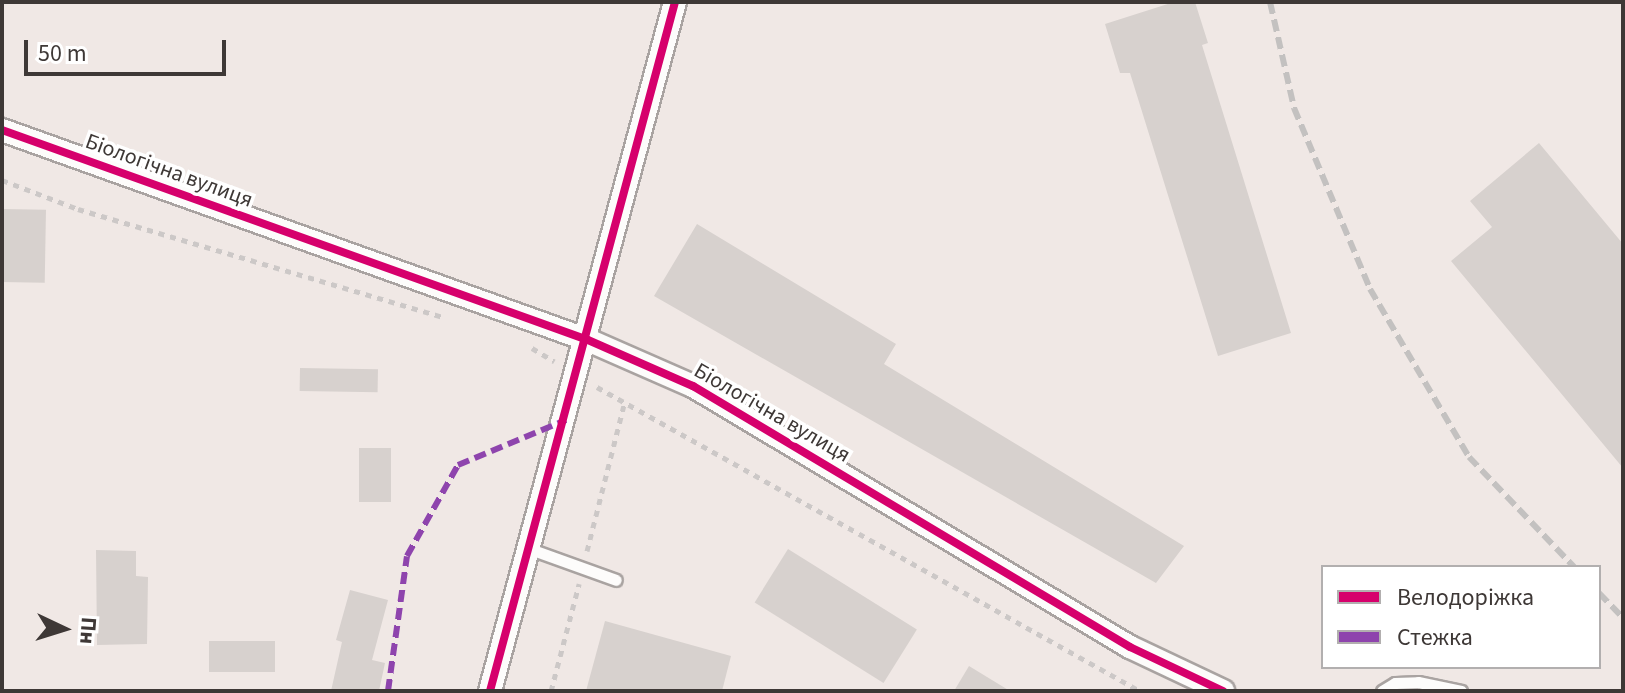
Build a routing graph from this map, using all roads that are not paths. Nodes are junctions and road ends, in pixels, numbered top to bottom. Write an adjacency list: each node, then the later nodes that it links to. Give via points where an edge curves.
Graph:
1 (675, 2): 3 (street)
2 (2, 130): 3 (street, Біологічна вулиця)
3 (588, 340): 4 (street); 6 (street, Біологічна вулиця, via 693,386 1130,647)
4 (530, 549): 5 (lane); 7 (street)
5 (616, 580)
6 (1211, 688)
7 (490, 691)
8 (1382, 691): 9 (lane, via 1395,683 1418,682)
9 (1461, 691)

